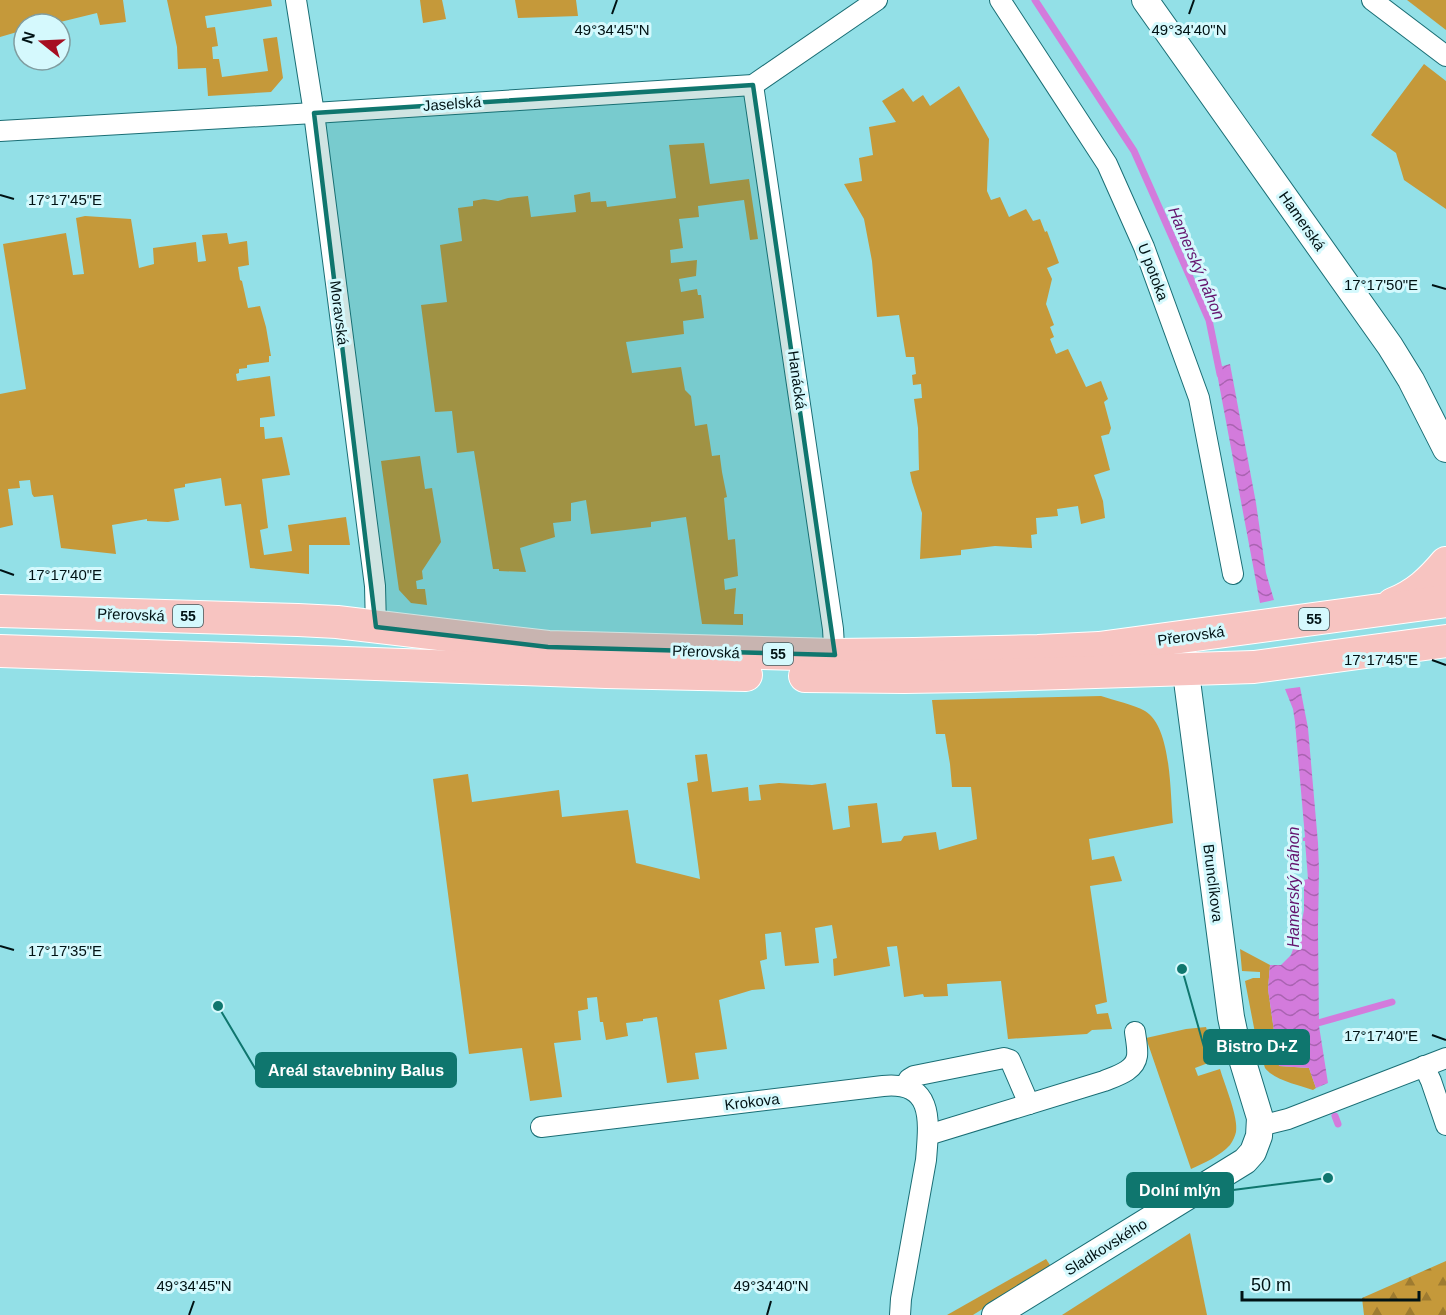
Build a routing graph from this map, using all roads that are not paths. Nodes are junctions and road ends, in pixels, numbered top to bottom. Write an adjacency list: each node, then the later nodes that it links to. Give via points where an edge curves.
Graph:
1 (296, 0): 8 (street, Moravská)
2 (877, 0): 7 (street)
3 (999, 0): 12 (street, U potoka, via 1107,164 1144,247 1199,398)
4 (1145, 0): 10 (street, Hamerská, via 1390,346)
5 (1372, 0): 6 (street)
6 (1446, 56)
7 (753, 84): 8 (street, Jaselská); 20 (street, Hanácká, via 832,617)
8 (314, 113): 9 (street, Jaselská); 16 (street, Moravská, via 375,586)
9 (0, 131)
10 (1446, 449)
11 (1446, 562): 15 (main road, via 1418,591)
12 (1233, 574)
13 (1446, 601): 15 (main road, Přerovská / 55)
14 (0, 611): 16 (main road, Přerovská / 55, via 298,620)
15 (1364, 612): 17 (main road, Přerovská / 55)
16 (376, 627): 20 (main road, Přerovská / 55, via 549,647)
17 (1181, 637): 20 (main road, Přerovská / 55, via 1083,649 933,654); 21 (street, Brunclíkova)
18 (1446, 641): 21 (main road, Přerovská / 55, via 1254,667)
19 (0, 651): 20 (main road, Přerovská / 55, via 606,672)
20 (835, 666): 21 (main road, Přerovská / 55, via 936,677)
21 (1186, 670): 28 (street, Brunclíkova, via 1231,1017)
22 (1135, 1032): 26 (street, via 1137,1057 1122,1074)
23 (1446, 1058): 24 (street)
24 (1424, 1066): 27 (street); 28 (street, via 1288,1119)
25 (905, 1086): 26 (street, via 914,1076 1011,1059); 29 (street, Krokova); 30 (street, via 921,1096)
26 (1029, 1104): 30 (street)
27 (1446, 1125)
28 (1260, 1126): 32 (street, Sladkovského, via 1257,1143 1245,1161)
29 (541, 1127)
30 (928, 1135): 31 (street)
31 (900, 1315)
32 (996, 1315)

